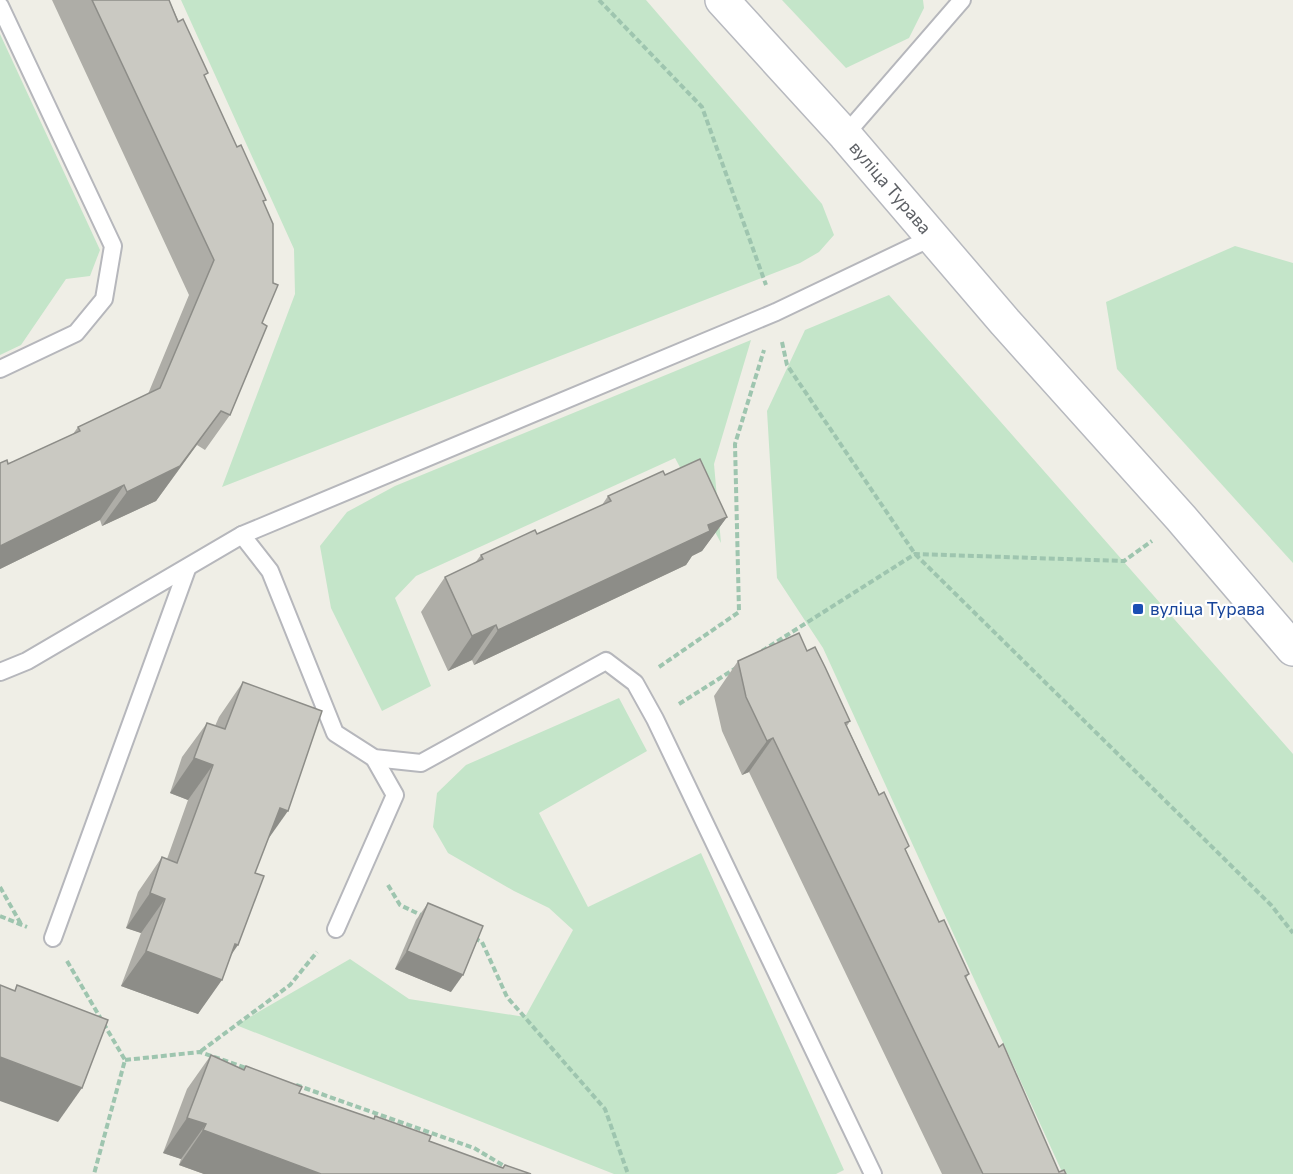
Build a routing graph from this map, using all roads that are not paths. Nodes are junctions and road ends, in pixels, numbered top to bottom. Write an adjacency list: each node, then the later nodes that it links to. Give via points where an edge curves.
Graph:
1 (722, 0): 4 (main road, вуліца Турава)
2 (962, 0): 4 (lane)
3 (0, 6): 6 (lane, via 113,246 104,299 76,333)
4 (845, 135): 5 (main road, вуліца Турава)
5 (933, 237): 7 (lane, via 776,312); 9 (main road, вуліца Турава)
6 (0, 369)
7 (242, 536): 8 (lane); 11 (lane, via 270,571 335,733)
8 (187, 570): 10 (lane, via 27,661); 13 (lane)
9 (1293, 649)
10 (0, 672)
11 (374, 758): 12 (lane, via 395,795); 14 (lane, via 421,763 606,661 635,683 656,718)
12 (336, 929)
13 (53, 938)
14 (873, 1174)

